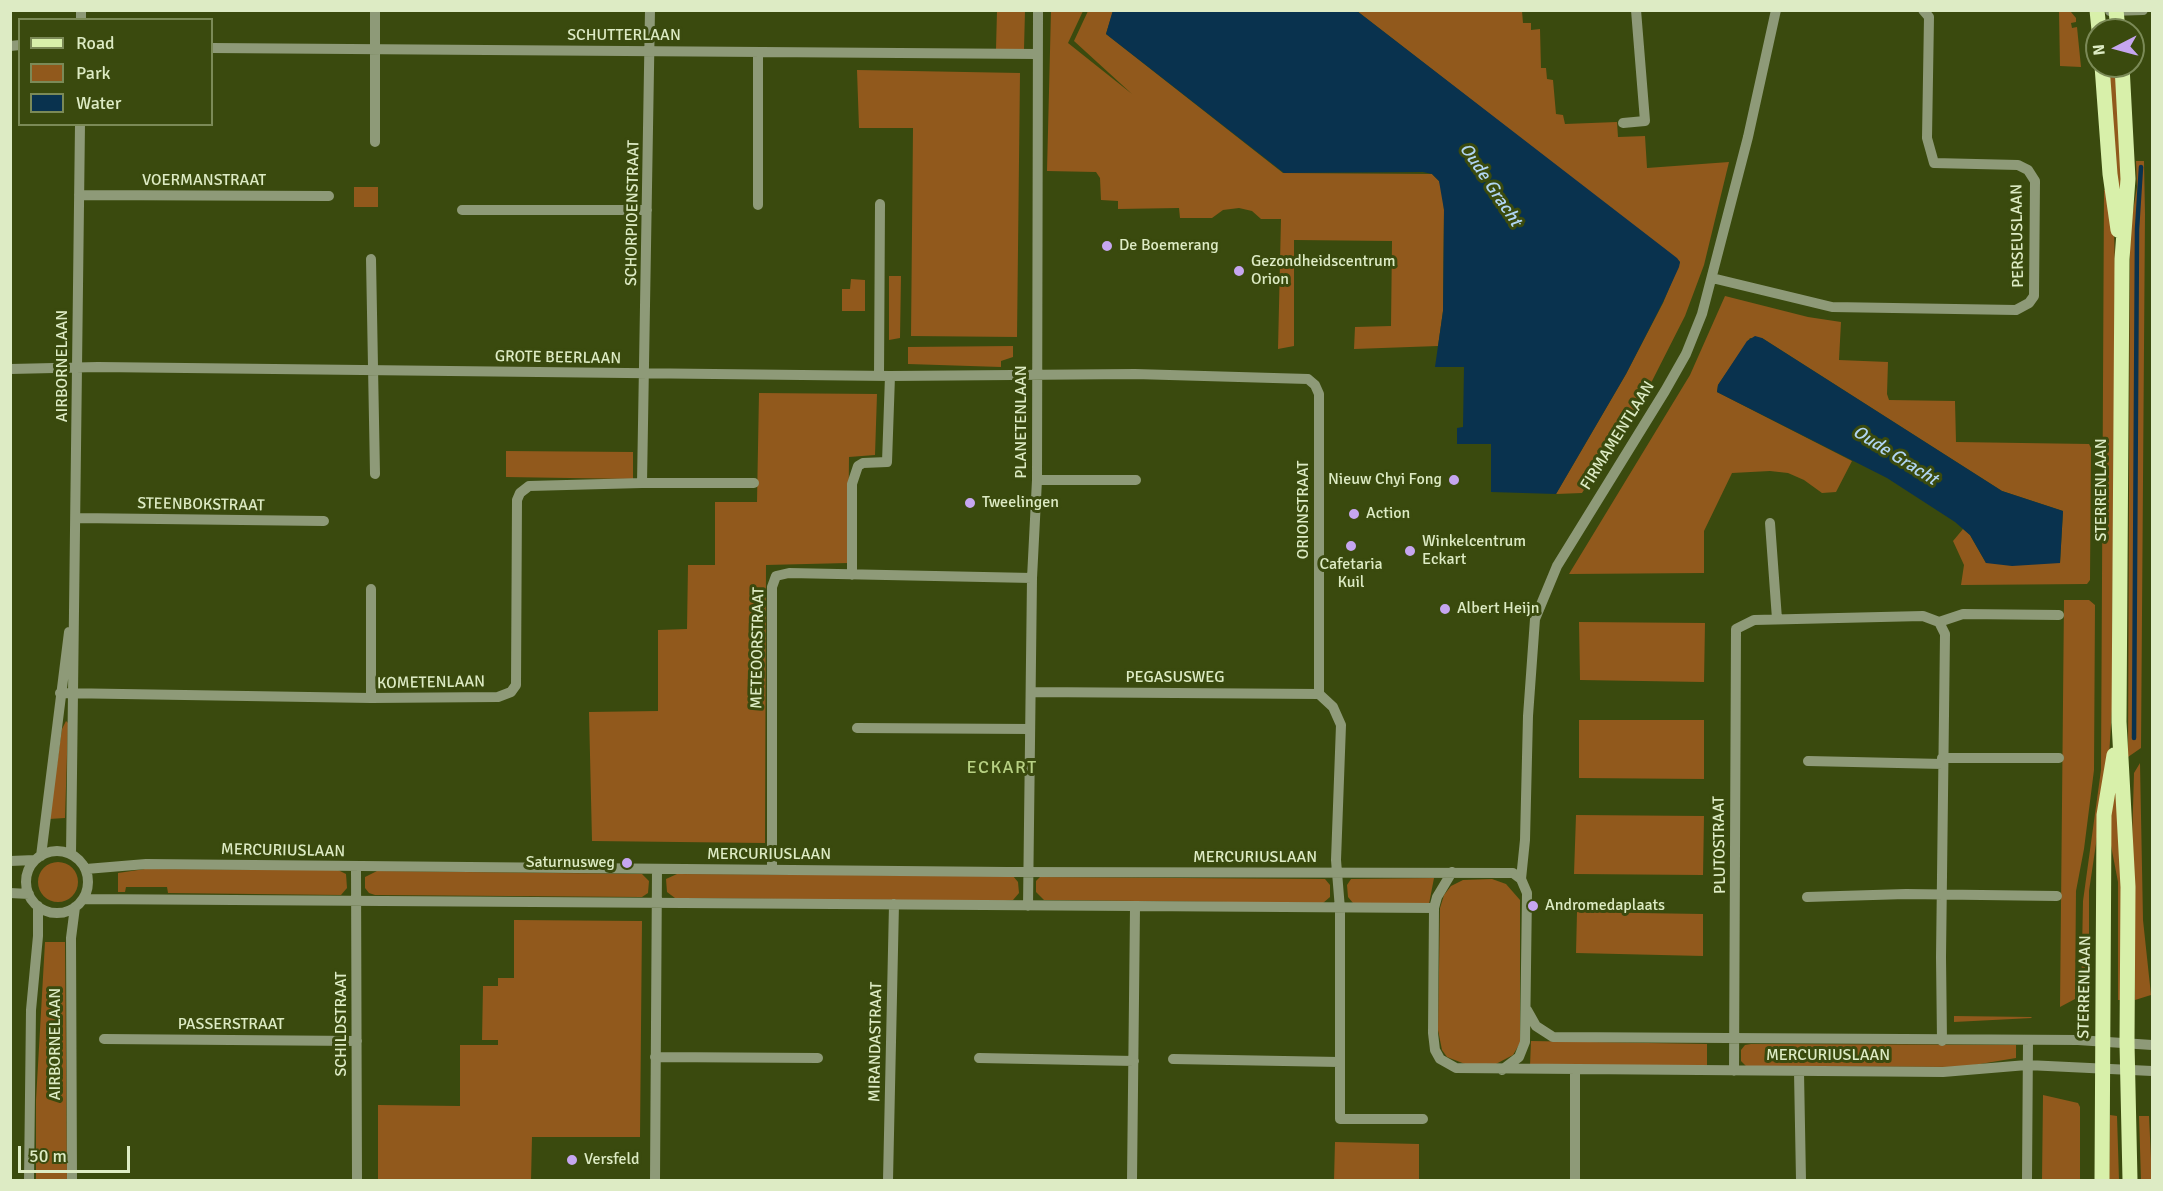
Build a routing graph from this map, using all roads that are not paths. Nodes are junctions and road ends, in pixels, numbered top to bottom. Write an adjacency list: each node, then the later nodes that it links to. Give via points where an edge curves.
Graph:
1 (375, 10): 10 (street)
2 (650, 10): 11 (street, SCHORPIOENSTRAAT)
3 (1038, 10): 13 (street, PLANETENLAAN)
4 (1636, 10): 16 (street, via 1645,121)
5 (1776, 10): 27 (street, FIRMAMENTLAAN)
6 (1923, 10): 27 (street, PERSEUSLAAN, via 1929,17 1927,138 1934,163 2018,165 2028,170 2035,181 2034,296 2029,303 2016,310 1832,308)
7 (2143, 10): 8 (street)
8 (2114, 11)
9 (213, 48): 10 (street, SCHUTTERLAAN)
10 (375, 49): 11 (street, SCHUTTERLAAN); 18 (street)
11 (651, 51): 12 (street, SCHUTTERLAAN); 24 (street, SCHORPIOENSTRAAT)
12 (758, 52): 13 (street, SCHUTTERLAAN); 22 (street)
13 (1037, 54): 32 (street, PLANETENLAAN)
14 (2103, 78): 26 (main road, STERRENLAAN, via 2110,174)
15 (2123, 78): 26 (main road, STERRENLAAN, via 2128,179)
16 (1623, 123)
17 (80, 126): 19 (street, AIRBORNELAAN)
18 (375, 142)
19 (79, 195): 20 (street, VOERMANSTRAAT); 28 (street, AIRBORNELAAN)
20 (329, 196)
21 (880, 204): 33 (street)
22 (758, 205)
23 (462, 210): 24 (street)
24 (647, 210): 31 (street, SCHORPIOENSTRAAT)
25 (371, 259): 30 (street)
26 (2122, 259): 54 (main road, STERRENLAAN)
27 (1713, 278): 70 (street, FIRMAMENTLAAN, via 1686,354 1580,526 1540,603 1531,651 1527,811)
28 (78, 367): 29 (street, GROTE BEERLAAN); 30 (street, GROTE BEERLAAN); 39 (street, AIRBORNELAAN)
29 (10, 369)
30 (375, 370): 31 (street, GROTE BEERLAAN); 34 (street)
31 (644, 374): 33 (street, GROTE BEERLAAN); 37 (street)
32 (1037, 375): 33 (street, GROTE BEERLAAN); 35 (street, PLANETENLAAN); 52 (street, ORIONSTRAAT, via 1297,378 1308,379 1315,385 1319,394)
33 (885, 376): 42 (street, via 887,462 858,466 852,484)
34 (375, 474)
35 (1037, 480): 36 (street); 43 (street, PLANETENLAAN)
36 (1136, 480)
37 (642, 483): 38 (street, KOMETENLAAN); 53 (street, KOMETENLAAN, via 529,486 520,493 516,685 512,692 498,697)
38 (754, 483)
39 (76, 518): 40 (street, STEENBOKSTRAAT); 45 (street, AIRBORNELAAN)
40 (324, 521)
41 (1770, 524): 47 (street)
42 (852, 575): 43 (street, METEOORSTRAAT); 66 (street, METEOORSTRAAT, via 789,573 776,576 772,587)
43 (1032, 578): 49 (street, PLANETENLAAN)
44 (371, 589): 53 (street)
45 (73, 608): 50 (street, AIRBORNELAAN); 51 (street, AIRBORNELAAN)
46 (2059, 615): 48 (street, via 1963,614)
47 (1777, 619): 48 (street, via 1923,616); 87 (street, PLUTOSTRAAT, via 1754,620 1736,629)
48 (1939, 622): 59 (street, via 1945,634)
49 (1031, 692): 52 (street, PEGASUSWEG); 56 (street, PLANETENLAAN)
50 (60, 693): 51 (street, KOMETENLAAN); 61 (street, AIRBORNELAAN)
51 (74, 693): 53 (street, KOMETENLAAN); 60 (street, AIRBORNELAAN)
52 (1319, 694): 69 (street, via 1333,707 1341,725)
53 (371, 699)
54 (2119, 722): 91 (main road, STERRENLAAN, via 2104,815); 92 (main road, STERRENLAAN, via 2128,887)
55 (857, 728): 56 (street)
56 (1030, 729): 67 (street, PLANETENLAAN)
57 (2059, 758): 59 (street)
58 (1808, 761): 59 (street)
59 (1943, 761): 73 (street)
60 (71, 854): 61 (street, via 56,850); 64 (street)
61 (38, 858): 62 (street); 72 (street, via 27,876)
62 (10, 861)
63 (356, 867): 64 (street, MERCURIUSLAAN, via 146,864); 65 (street, MERCURIUSLAAN); 76 (street, SCHILDSTRAAT)
64 (86, 869): 77 (street, via 88,884)
65 (657, 869): 66 (street, MERCURIUSLAAN); 78 (street)
66 (772, 869): 67 (street, MERCURIUSLAAN)
67 (1028, 872): 69 (street, MERCURIUSLAAN); 81 (street, PLANETENLAAN)
68 (1452, 872): 69 (street, MERCURIUSLAAN); 70 (street, MERCURIUSLAAN, via 1513,873); 83 (street, MERCURIUSLAAN)
69 (1337, 873): 84 (street)
70 (1521, 879): 85 (street, via 1527,893)
71 (10, 893): 72 (street)
72 (29, 894): 80 (street)
73 (1942, 895): 74 (street); 75 (street); 89 (street)
74 (2057, 896)
75 (1807, 897)
76 (356, 900): 77 (street); 78 (street); 88 (street, SCHILDSTRAAT)
77 (79, 903): 80 (street, via 60,912); 110 (street, AIRBORNELAAN, via 71,938)
78 (657, 903): 79 (street); 94 (street)
79 (894, 904): 81 (street); 113 (street, MIRANDASTRAAT)
80 (38, 906): 109 (street, AIRBORNELAAN, via 31,1010)
81 (1028, 906): 82 (street)
82 (1135, 908): 84 (street); 98 (street)
83 (1434, 908): 84 (street); 102 (street, MERCURIUSLAAN, via 1435,1050 1440,1059 1456,1068)
84 (1340, 909): 99 (street)
85 (1527, 1010): 87 (street, MERCURIUSLAAN, via 1536,1026 1553,1037); 102 (street, via 1522,1051)
86 (104, 1039): 88 (street, PASSERSTRAAT)
87 (1734, 1039): 89 (street, MERCURIUSLAAN); 105 (street, PLUTOSTRAAT)
88 (357, 1041): 111 (street, SCHILDSTRAAT)
89 (1942, 1041): 90 (street, MERCURIUSLAAN)
90 (2028, 1041): 91 (street, MERCURIUSLAAN); 100 (street)
91 (2102, 1042): 92 (street, MERCURIUSLAAN); 101 (main road, STERRENLAAN)
92 (2127, 1043): 93 (street, MERCURIUSLAAN); 104 (main road, STERRENLAAN)
93 (2152, 1045)
94 (655, 1057): 95 (street); 112 (street)
95 (818, 1058)
96 (979, 1058): 98 (street)
97 (1173, 1059): 99 (street)
98 (1134, 1061): 114 (street)
99 (1339, 1062): 108 (street, via 1340,1119)
100 (2027, 1065): 101 (street, MERCURIUSLAAN); 107 (street, MERCURIUSLAAN, via 1943,1072); 117 (street)
101 (2102, 1068): 104 (street, MERCURIUSLAAN); 118 (main road, STERRENLAAN)
102 (1502, 1070): 103 (street, MERCURIUSLAAN)
103 (1575, 1070): 105 (street, MERCURIUSLAAN); 115 (street)
104 (2127, 1070): 106 (street, MERCURIUSLAAN); 119 (main road, STERRENLAAN)
105 (1734, 1071): 107 (street, MERCURIUSLAAN)
106 (2152, 1071)
107 (1799, 1072): 116 (street)
108 (1423, 1119)
109 (29, 1180)
110 (72, 1180)
111 (357, 1180)
112 (655, 1180)
113 (888, 1180)
114 (1132, 1180)
115 (1575, 1180)
116 (1801, 1180)
117 (2027, 1180)
118 (2102, 1180)
119 (2130, 1180)

